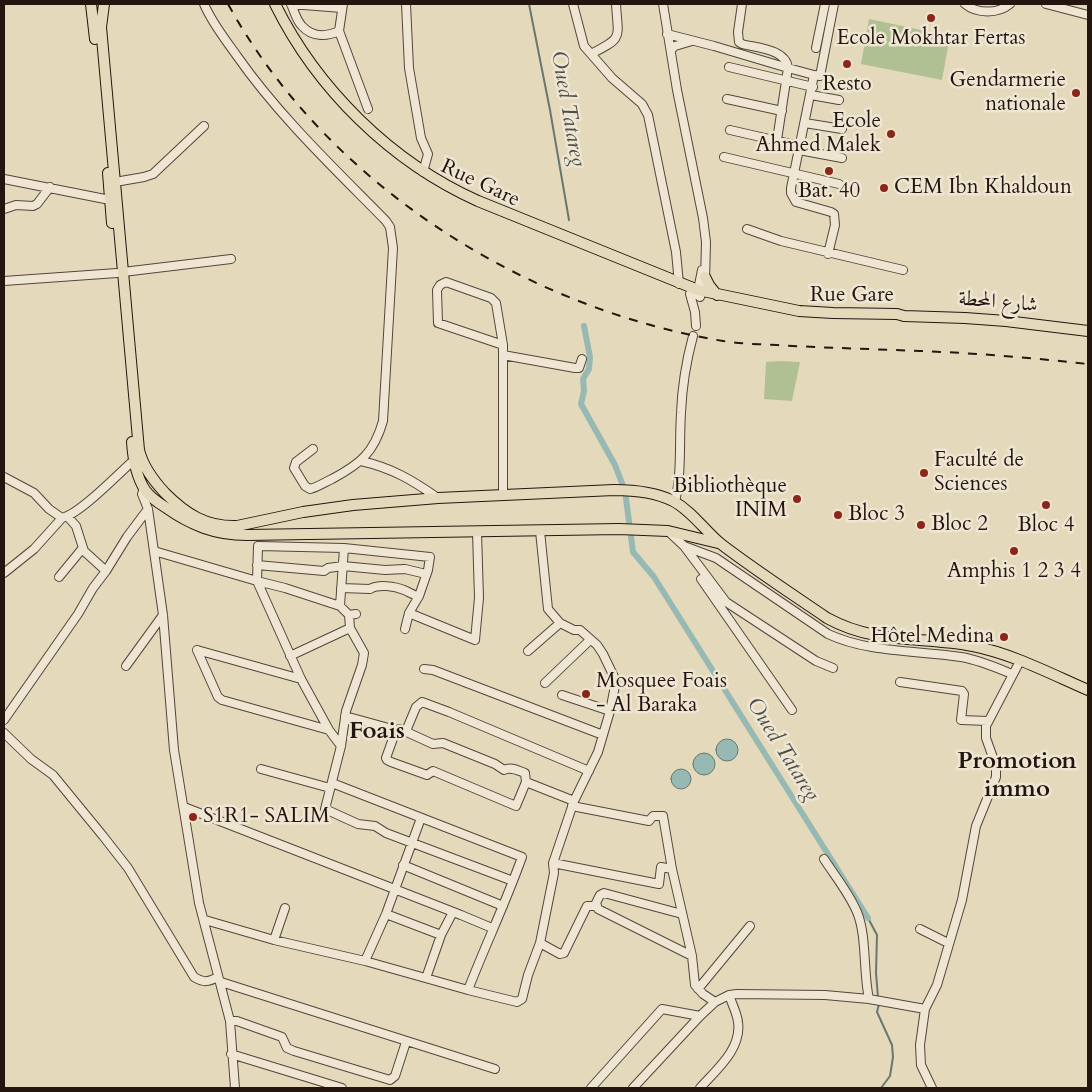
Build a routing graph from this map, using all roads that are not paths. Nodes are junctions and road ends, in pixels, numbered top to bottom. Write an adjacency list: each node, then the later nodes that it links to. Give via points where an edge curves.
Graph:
1 (104, 4): 16 (main road); 45 (main road, via 100,24)
2 (204, 4): 68 (street, via 254,80 390,227 393,248 383,421 374,444)
3 (270, 4): 57 (main road, Rue Gare, via 305,63 338,103 383,147 436,186 475,205)
4 (274, 4): 42 (main road, Rue Gare, via 309,60 341,100 386,144)
5 (291, 4): 17 (street); 19 (street, via 302,26 314,34 330,35)
6 (406, 4): 42 (street, via 409,68 421,138 428,154)
7 (572, 4): 24 (street, via 581,39)
8 (616, 4): 24 (street, via 616,39)
9 (663, 4): 20 (street)
10 (742, 4): 26 (street, via 739,42 777,53 786,60)
11 (825, 4): 22 (street)
12 (834, 4): 27 (street, via 820,76)
13 (965, 4): 14 (street, via 987,12)
14 (1010, 4)
15 (1046, 4): 18 (street)
16 (91, 5): 48 (main road)
17 (342, 6): 19 (street)
18 (1088, 15)
19 (339, 31): 32 (street)
20 (667, 34): 21 (street); 23 (street)
21 (694, 41): 23 (street); 26 (street)
22 (816, 48)
23 (670, 50): 55 (street, via 700,197 706,242)
24 (591, 54): 57 (street, via 642,104 648,115 676,252)
25 (729, 68): 28 (street)
26 (788, 68): 27 (street); 28 (street)
27 (814, 75): 29 (street)
28 (787, 81): 29 (street); 33 (street)
29 (812, 91): 31 (street); 34 (street)
30 (726, 99): 33 (street)
31 (839, 100)
32 (368, 109)
33 (782, 111): 38 (street)
34 (805, 123): 37 (street); 39 (street)
35 (204, 126): 45 (street, via 153,174)
36 (730, 130): 38 (street)
37 (842, 130)
38 (777, 140): 39 (street)
39 (799, 148): 41 (street); 43 (street)
40 (724, 157): 43 (street)
41 (842, 158)
42 (423, 172): 57 (main road, Rue Gare, via 456,192)
43 (794, 173): 46 (street); 51 (street, via 790,194 796,202 834,214 836,225)
44 (4, 179): 47 (street)
45 (115, 182): 54 (main road)
46 (839, 184)
47 (50, 187): 48 (street); 49 (street, via 33,206 16,205)
48 (110, 200): 54 (main road)
49 (4, 209)
50 (747, 229): 51 (street)
51 (828, 254): 53 (street)
52 (232, 259): 54 (street)
53 (903, 270)
54 (120, 272): 56 (street); 67 (main road); 70 (main road, via 139,450)
55 (703, 277): 57 (main road); 58 (main road)
56 (4, 281)
57 (688, 290): 58 (main road, Rue Gare); 59 (main road, Rue Gare, via 799,314 871,318); 60 (street)
58 (718, 295): 59 (main road, Rue Gare, via 799,311)
59 (904, 316): 61 (main road, شارع المحطة, via 998,320)
60 (696, 326)
61 (1088, 331)
62 (693, 336): 75 (street, via 683,382 680,475)
63 (503, 345): 63 (street, via 438,323 436,290 440,285 446,282 496,302); 64 (street)
64 (503, 355): 65 (street, via 575,368 579,368); 73 (street)
65 (582, 359)
66 (314, 449): 68 (street, via 294,466 308,489)
67 (134, 460): 71 (main road); 77 (street)
68 (361, 461): 74 (street, via 399,473)
69 (4, 477): 77 (street, via 34,493 49,509)
70 (154, 481): 71 (main road); 72 (main road)
71 (144, 488): 76 (main road)
72 (163, 490): 74 (main road, via 189,514 207,523 228,526 327,508); 76 (main road)
73 (503, 495): 74 (main road); 75 (main road, via 636,490)
74 (438, 498)
75 (675, 502): 81 (main road)
76 (151, 504): 80 (main road, via 189,523 234,535); 85 (street); 89 (street)
77 (65, 518): 84 (street, via 76,526); 90 (street)
78 (540, 531): 79 (main road); 80 (main road); 99 (street, via 548,609)
79 (668, 531): 81 (main road); 82 (street)
80 (477, 532): 97 (street, via 479,598 475,640)
81 (721, 544): 106 (main road, via 846,628 881,637 950,644 998,658)
82 (684, 546): 86 (street); 106 (street, via 716,558 828,634 845,642)
83 (344, 548): 87 (street, via 258,546); 88 (street); 91 (street, via 430,557)
84 (82, 549): 89 (street); 92 (street)
85 (154, 551): 93 (street); 98 (street)
86 (691, 557): 107 (street, via 726,602 816,661); 115 (street, via 698,574)
87 (257, 565): 88 (street, via 324,571); 93 (street)
88 (343, 566): 91 (street, via 405,569); 94 (street)
89 (106, 571): 118 (street)
90 (4, 574)
91 (426, 574): 95 (street)
92 (59, 577)
93 (257, 581): 96 (street); 104 (street)
94 (342, 588): 95 (street, via 370,590 388,587); 96 (street)
95 (419, 596): 97 (street)
96 (340, 606): 100 (street, via 353,614)
97 (409, 613): 101 (street)
98 (163, 615): 105 (street); 131 (street, via 174,750)
99 (560, 623): 102 (street, via 580,630); 103 (street)
100 (350, 628): 104 (street); 117 (street, via 364,654)
101 (404, 629)
102 (590, 640): 111 (street); 116 (street, via 603,654 616,680)
103 (528, 651)
104 (290, 656): 109 (street)
105 (126, 666)
106 (1016, 667): 112 (main road); 114 (main road); 119 (street)
107 (833, 668)
108 (424, 669): 124 (street)
109 (301, 679): 120 (street); 120 (street, via 196,650 222,700)
110 (900, 682): 119 (street, via 962,691 961,720)
111 (545, 683)
112 (1088, 690)
113 (562, 695): 116 (street)
114 (1088, 697)
115 (792, 710)
116 (610, 711): 124 (street)
117 (345, 716): 121 (street); 125 (street)
118 (4, 720)
119 (988, 721): 153 (street, via 985,732 996,766 996,777 976,826 962,900)
120 (329, 730): 125 (street)
121 (396, 730): 122 (street); 128 (street, via 386,758 391,762 428,775 433,771 516,806)
122 (406, 731): 127 (street, via 418,704 425,703); 128 (street, via 434,744 443,743 504,770 509,768 525,773)
123 (4, 733): 157 (street, via 53,775 128,868 194,976 206,982)
124 (603, 735): 127 (street)
125 (341, 746): 129 (street)
126 (261, 769): 129 (street)
127 (589, 771): 130 (street)
128 (526, 782): 130 (street)
129 (331, 785): 132 (street); 133 (street, via 325,807 327,811 358,824 376,826)
130 (573, 803): 135 (street); 137 (street, via 649,821 654,816 663,816)
131 (184, 807): 139 (street); 146 (street, via 199,903)
132 (422, 818): 133 (street); 138 (street, via 522,857)
133 (413, 842): 136 (street); 138 (street)
134 (824, 859): 161 (street, via 857,912 863,936)
135 (553, 863): 137 (street, via 659,884 660,867); 152 (street, via 554,873)
136 (403, 864): 139 (street); 140 (street)
137 (672, 869): 145 (street)
138 (513, 881): 140 (street)
139 (394, 890): 143 (street); 144 (street)
140 (503, 906): 148 (street)
141 (596, 906): 145 (street, via 604,893); 152 (street, via 587,906 564,953); 154 (street)
142 (285, 908): 151 (street)
143 (452, 912): 148 (street); 150 (street)
144 (386, 914): 150 (street); 155 (street)
145 (682, 914): 154 (street)
146 (205, 920): 151 (street); 157 (street)
147 (750, 926): 158 (street)
148 (492, 928): 159 (street)
149 (920, 929): 153 (street)
150 (441, 936): 156 (street)
151 (274, 940): 155 (street)
152 (540, 943): 159 (street, via 522,998 517,1002)
153 (948, 943): 163 (street, via 937,985)
154 (692, 956): 158 (street)
155 (365, 961): 156 (street)
156 (426, 978): 159 (street)
157 (220, 979): 165 (street); 166 (street)
158 (698, 989): 162 (street)
159 (468, 990)
160 (729, 995): 161 (street, via 817,995); 162 (street); 173 (street, via 738,1022 737,1040 727,1058)
161 (869, 1000): 163 (street)
162 (715, 1002): 164 (street)
163 (925, 1009): 174 (street, via 921,1065)
164 (700, 1016): 171 (street, via 662,1009); 172 (street)
165 (230, 1020): 166 (street, via 282,1037 287,1048 294,1051 390,1080 395,1076); 167 (street)
166 (406, 1042): 168 (street)
167 (231, 1054): 169 (street); 170 (street)
168 (495, 1069)
169 (235, 1088)
170 (342, 1088)
171 (591, 1088)
172 (633, 1088)
173 (700, 1088)
174 (932, 1088)

